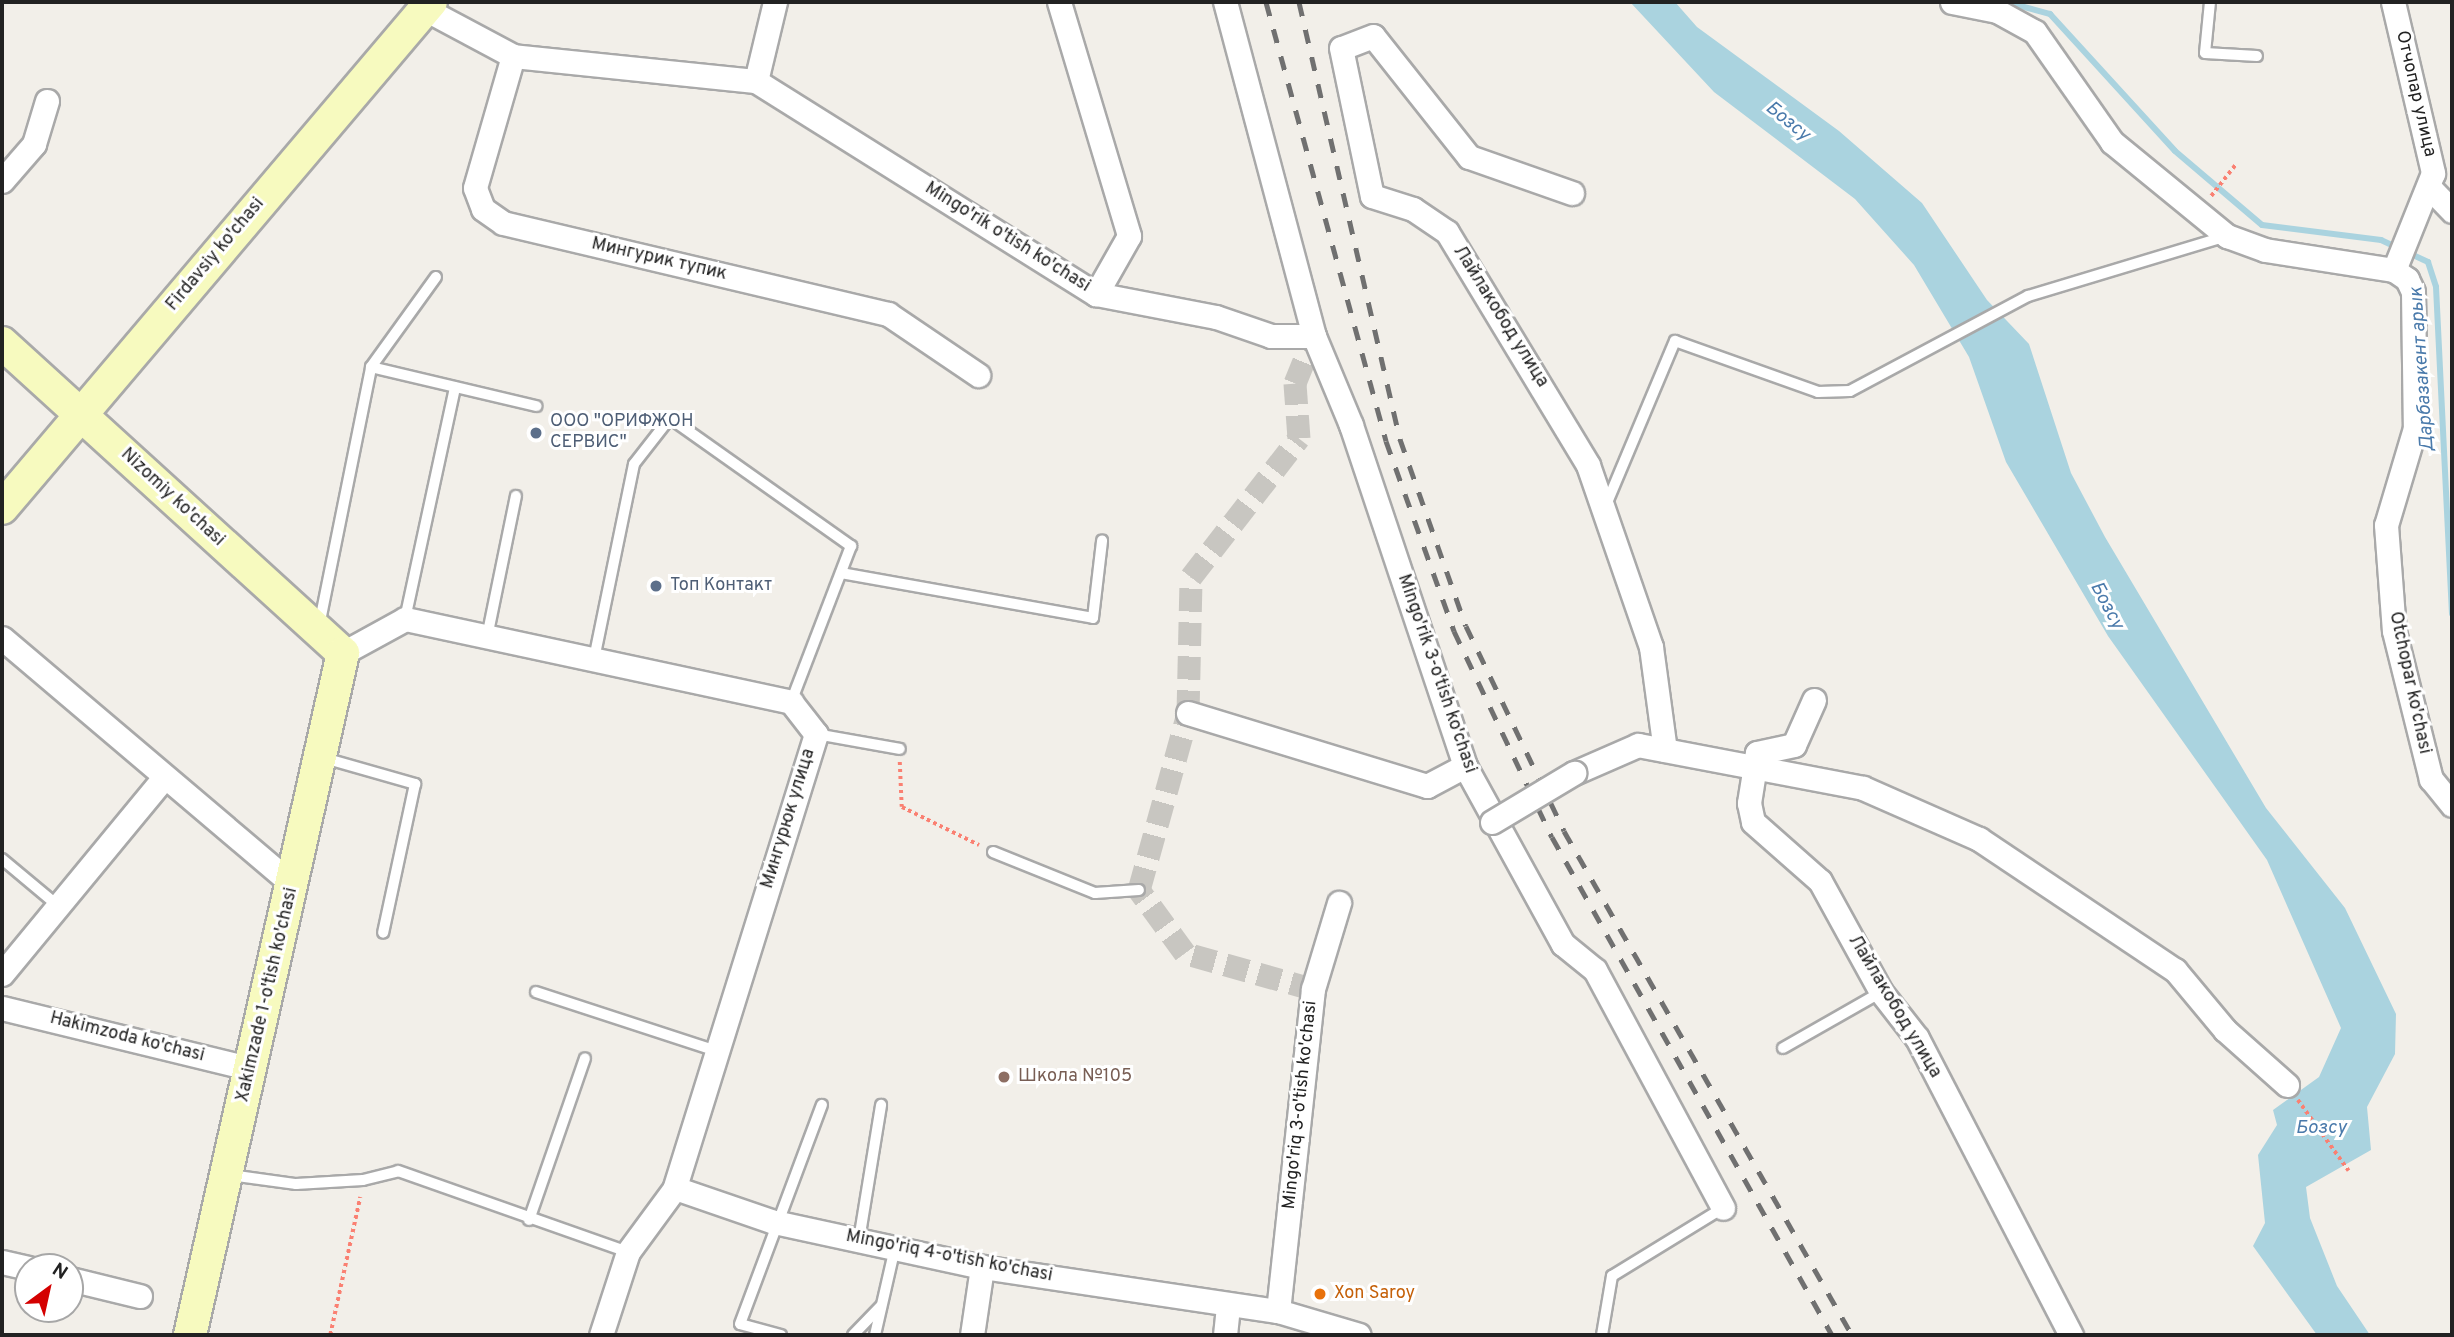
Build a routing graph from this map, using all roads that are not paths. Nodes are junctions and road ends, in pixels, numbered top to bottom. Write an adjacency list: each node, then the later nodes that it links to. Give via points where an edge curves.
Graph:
1 (775, 2): 10 (street)
2 (1059, 2): 19 (street, via 1129,236)
3 (1225, 2): 20 (street)
4 (1952, 2): 16 (street, via 1997,11 2035,32 2112,142)
5 (2210, 2): 9 (lane, via 2205,53)
6 (2393, 2): 13 (street, Отчопар улица, via 2433,173)
7 (428, 5): 8 (street, Mingo'rik o'tish ko'chasi); 26 (street, Firdavsiy ko'chasi)
8 (513, 56): 10 (street, Mingo'rik o'tish ko'chasi); 23 (street, Мингурик тупик, via 475,188 483,209 503,223 888,314)
9 (2257, 56)
10 (756, 81): 19 (street, Mingo'rik o'tish ko'chasi)
11 (47, 101): 12 (street, via 34,144)
12 (2, 181)
13 (2429, 187): 15 (street); 17 (street, Отчопар улица)
14 (1572, 192): 29 (street, Лайлакобод улица, via 1469,157 1373,36 1341,48 1372,196 1413,209 1447,232 1588,465)
15 (2452, 211)
16 (2227, 236): 17 (street, via 2265,250); 29 (lane, via 2028,296 1850,391 1818,392 1675,341)
17 (2394, 271): 48 (street, Otchopar ko'chasi, via 2413,292 2415,428 2386,525 2394,631 2431,779)
18 (436, 277): 22 (lane)
19 (1096, 294): 20 (street, Mingo'rik o'tish ko'chasi, via 1216,317 1271,336)
20 (1314, 336): 45 (street, Mingo'rik 3-o'tish ko'chasi, via 1363,461)
21 (2, 343): 26 (street, Nizomiy ko'chasi)
22 (371, 367): 24 (lane); 33 (lane)
23 (978, 375)
24 (454, 387): 25 (lane); 32 (lane)
25 (536, 407)
26 (82, 413): 28 (street, Firdavsiy ko'chasi); 33 (street, Nizomiy ko'chasi)
27 (516, 496): 34 (lane)
28 (2, 508)
29 (1603, 510): 43 (street, Лайлакобод улица, via 1651,647)
30 (1102, 541): 31 (lane, via 1093,618)
31 (841, 573): 37 (lane, via 851,546 670,418 634,464); 39 (lane)
32 (405, 619): 34 (street); 36 (street)
33 (318, 633): 36 (street, Nizomiy ko'chasi)
34 (487, 637): 37 (street)
35 (2, 638): 47 (street)
36 (343, 653): 44 (street, Xakimzade 1-o'tish ko'chasi)
37 (594, 659): 39 (street)
38 (1814, 700): 46 (street, via 1794,745 1757,753)
39 (792, 702): 41 (street, Мингурюк улица)
40 (1188, 713): 45 (street, via 1421,785)
41 (816, 734): 42 (lane); 62 (street, Мингурюк улица)
42 (900, 749)
43 (1665, 750): 46 (street); 49 (street, bridge, via 1638,745 1574,773)
44 (321, 758): 52 (street, Xakimzade 1-o'tish ko'chasi); 56 (lane, via 415,784)
45 (1465, 766): 49 (street, Mingo'rik 3-o'tish ko'chasi)
46 (1753, 768): 59 (street, Лайлакобод улица, via 1753,822 1820,881); 65 (street, via 1863,788 1979,839 2175,970 2225,1030)
47 (162, 780): 52 (street); 55 (street)
48 (2452, 805)
49 (1492, 822): 70 (street, Mingo'rik 3-o'tish ko'chasi, via 1563,944 1595,970)
50 (993, 852): 53 (lane, via 1095,893)
51 (2, 859): 55 (lane)
52 (294, 886): 64 (street, Xakimzade 1-o'tish ko'chasi)
53 (1139, 890)
54 (1339, 903): 81 (street, Mingo'riq 3-o'tish ko'chasi, via 1313,989)
55 (57, 905): 57 (street)
56 (383, 933)
57 (2, 974)
58 (536, 992): 62 (lane)
59 (1881, 992): 61 (lane); 91 (street, Лайлакобод улица, via 1917,1038)
60 (2, 1008): 64 (street, Hakimzoda ko'chasi)
61 (1783, 1048)
62 (716, 1051): 69 (street, Мингурюк улица)
63 (585, 1058): 71 (lane)
64 (252, 1069): 68 (street, Xakimzade 1-o'tish ko'chasi)
65 (2287, 1084)
66 (822, 1105): 72 (lane)
67 (881, 1105): 73 (lane)
68 (223, 1174): 71 (lane, via 296,1184 363,1180 397,1171); 82 (street, Xakimzade 1-o'tish ko'chasi)
69 (675, 1188): 72 (street, Mingo'riq 4-o'tish ko'chasi); 75 (street, Мингурюк улица)
70 (1723, 1208): 90 (lane, via 1612,1276)
71 (528, 1220): 75 (lane)
72 (774, 1222): 73 (street, Mingo'riq 4-o'tish ko'chasi); 84 (lane, via 740,1324)
73 (859, 1240): 74 (street, Mingo'riq 4-o'tish ko'chasi)
74 (895, 1248): 76 (street, Mingo'riq 4-o'tish ko'chasi); 80 (lane)
75 (628, 1252): 83 (street, Мингурюк улица)
76 (982, 1267): 79 (street, Mingo'riq 4-o'tish ko'chasi); 87 (street)
77 (84, 1282): 78 (street)
78 (140, 1296)
79 (1228, 1305): 81 (street, Mingo'riq 4-o'tish ko'chasi); 88 (street)
80 (881, 1307): 85 (lane); 86 (lane)
81 (1278, 1311): 89 (street, Mingo'riq 4-o'tish ko'chasi)
82 (190, 1335)
83 (601, 1335)
84 (781, 1335)
85 (853, 1335)
86 (875, 1335)
87 (972, 1335)
88 (1226, 1335)
89 (1359, 1335)
90 (1602, 1335)
91 (2071, 1335)

